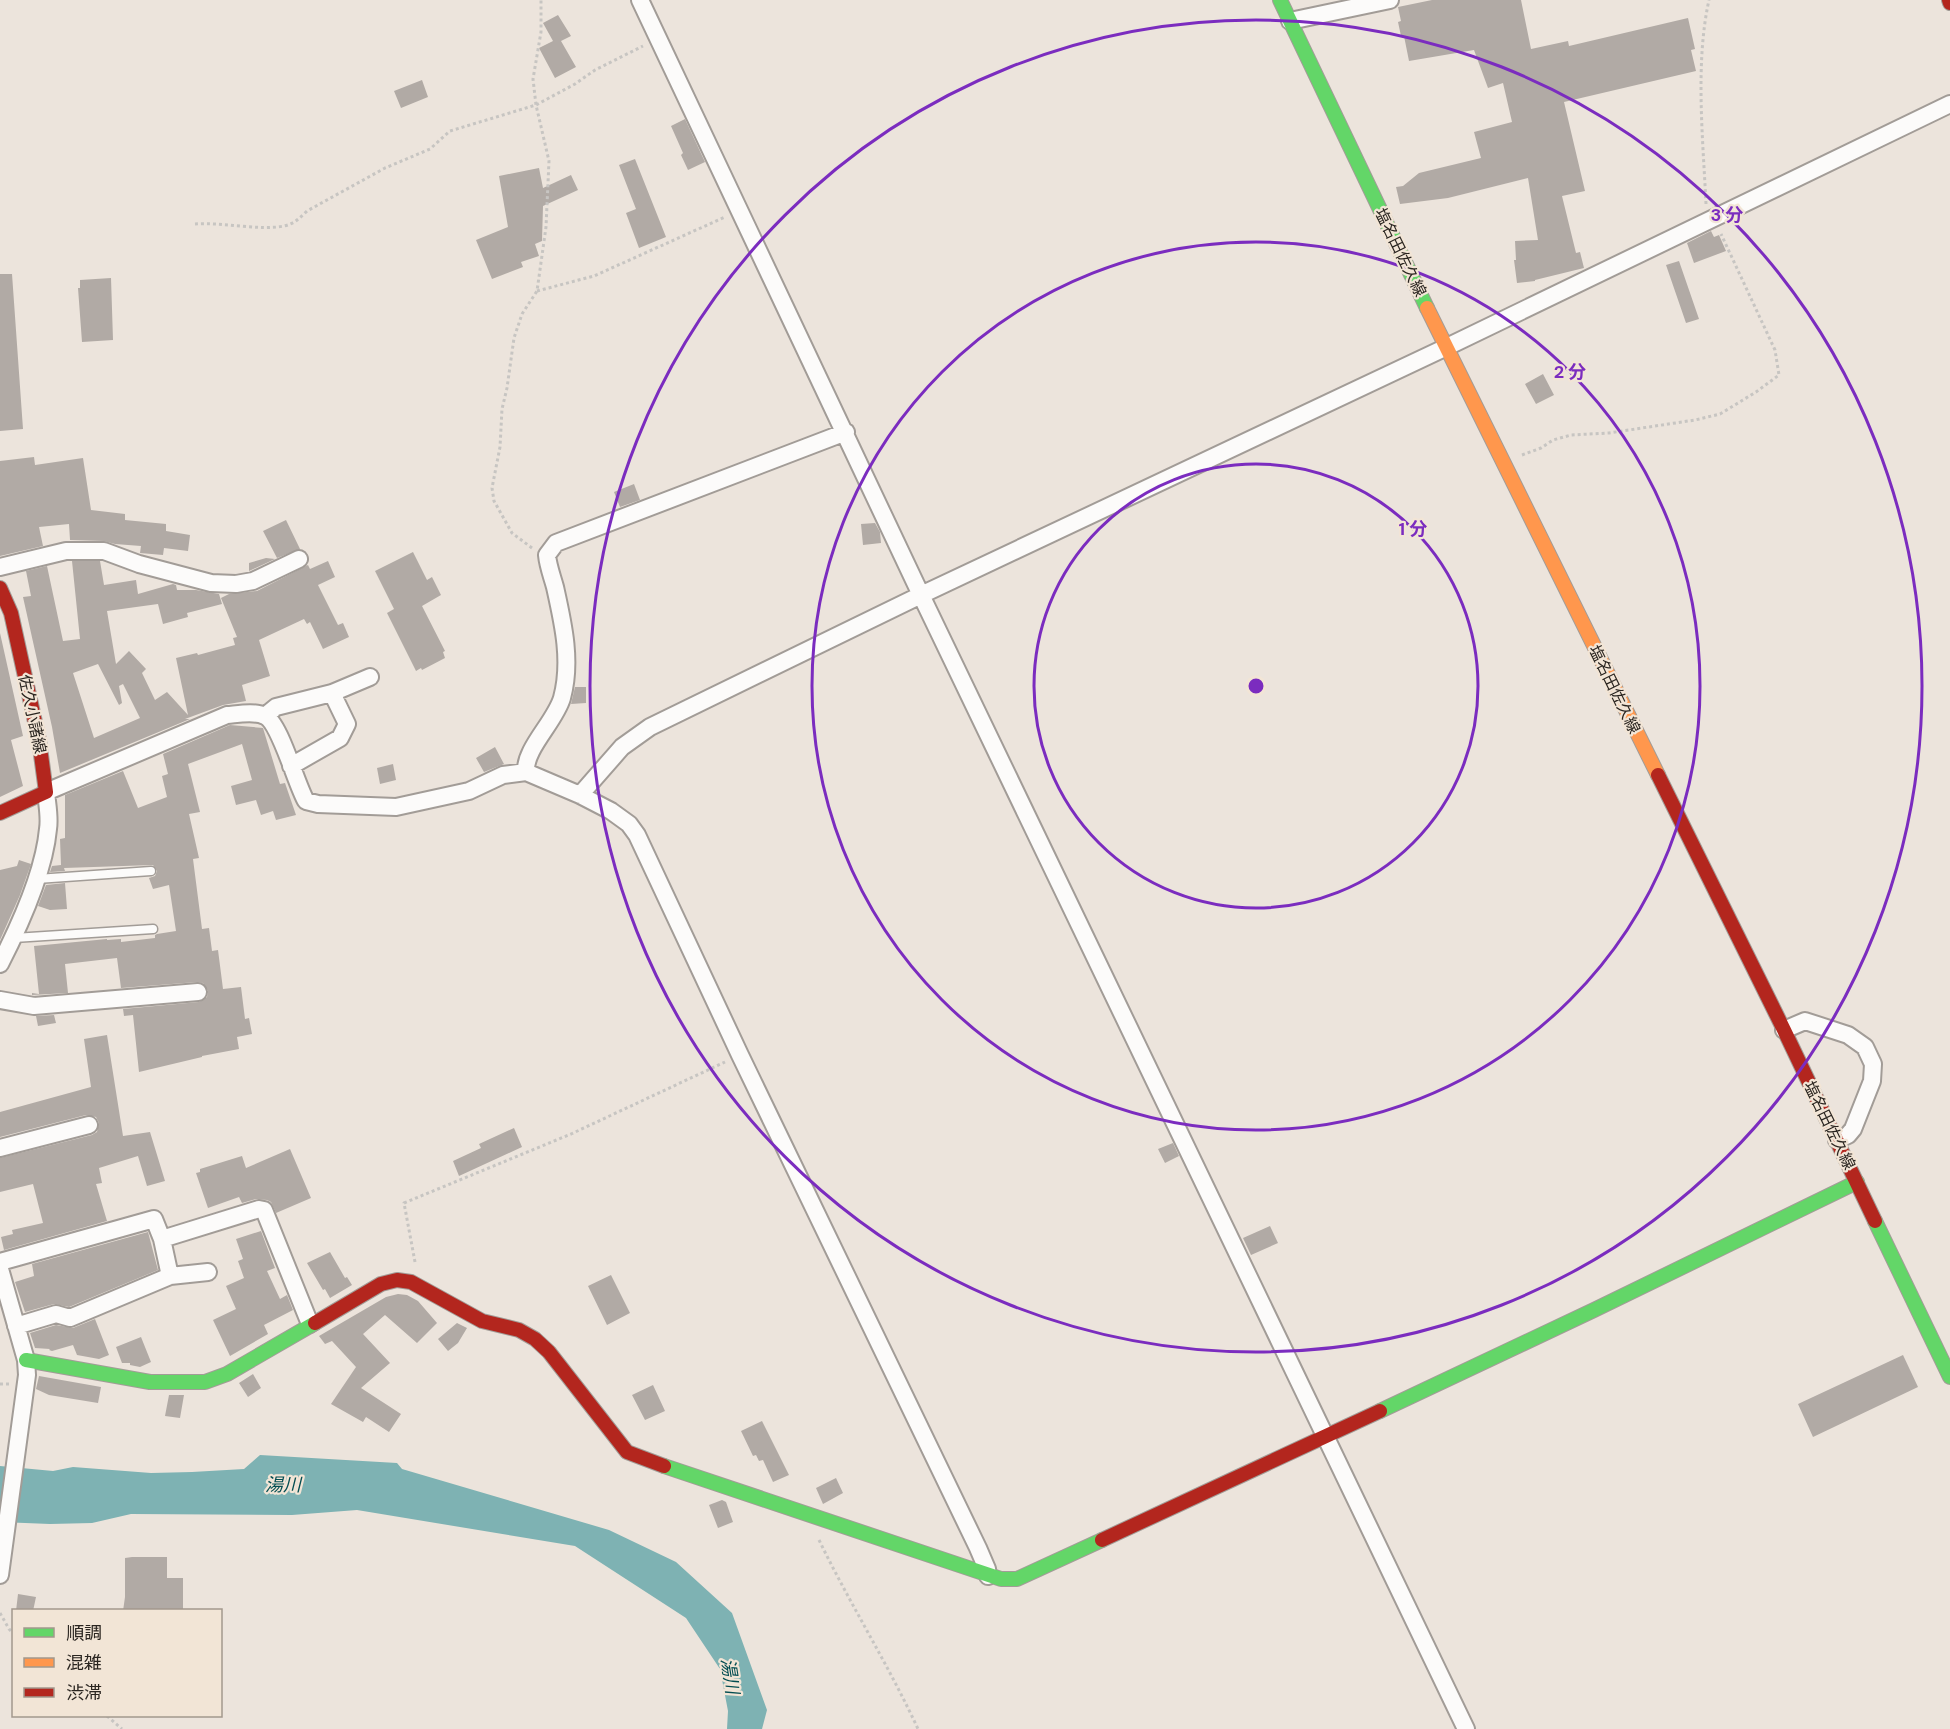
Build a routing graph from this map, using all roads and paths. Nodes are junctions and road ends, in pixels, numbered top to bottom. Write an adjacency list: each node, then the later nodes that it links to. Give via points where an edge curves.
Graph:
1 (541, 0): 9 (path, via 541,32 533,79)
2 (640, 0): 7 (street)
3 (1280, 0): 6 (street, 塩名田佐久線)
4 (1390, 0): 6 (street)
5 (1709, 0): 11 (path, via 1701,60 1706,204)
6 (1290, 21): 14 (street, 塩名田佐久線)
7 (658, 38): 9 (path); 10 (street)
8 (1950, 104): 11 (street)
9 (536, 105): 12 (path, via 450,131 430,149 385,168 286,226); 13 (path, via 549,161 546,227)
10 (740, 210): 13 (path, via 594,276); 15 (street)
11 (1713, 217): 14 (street); 16 (path, via 1775,350 1779,375 1720,414 1609,433 1571,435)
12 (195, 224)
13 (537, 291): 17 (path, via 514,338 492,488 494,501 512,533 528,547)
14 (1446, 347): 21 (street); 37 (street, 塩名田佐久線)
15 (846, 432): 17 (street, via 556,543); 21 (street)
16 (1520, 456)
17 (547, 555): 26 (street, via 567,663 561,699 530,752)
18 (299, 559): 19 (street, via 253,581 236,584 211,583 104,551 66,551)
19 (0, 567)
20 (0, 588): 27 (street, 佐久小諸線, via 11,613)
21 (921, 595): 28 (street, via 650,727 622,747); 53 (street)
22 (370, 677): 23 (street)
23 (332, 693): 24 (street, via 276,706); 25 (street, via 347,724 340,738)
24 (265, 716): 25 (street, via 274,723); 27 (street, via 227,715)
25 (291, 766): 26 (street, via 306,801 396,807 469,791 503,775)
26 (526, 772): 28 (street)
27 (46, 792): 29 (street); 31 (street, via 48,830)
28 (580, 795): 38 (street, via 621,818 637,835)
29 (0, 813)
30 (151, 871): 31 (lane)
31 (37, 879): 33 (street)
32 (153, 929): 33 (lane)
33 (14, 938): 34 (street)
34 (0, 964)
35 (198, 992): 36 (street, via 34,1006)
36 (0, 1000)
37 (1784, 1030): 40 (street, 塩名田佐久線); 40 (street, via 1805,1022 1848,1035 1865,1047 1873,1064 1872,1081 1853,1128)
38 (740, 1055): 48 (path, via 572,1134 404,1203 416,1269); 56 (street, via 982,1555)
39 (89, 1125): 41 (street)
40 (1837, 1140): 42 (street, 塩名田佐久線)
41 (0, 1148)
42 (1857, 1182): 52 (street, 塩名田佐久線); 53 (street)
43 (162, 1239): 44 (street, via 154,1219); 47 (street); 49 (street, via 264,1210)
44 (0, 1262)
45 (0, 1269): 50 (street)
46 (208, 1272): 47 (street)
47 (170, 1276): 50 (street, via 70,1318 56,1314)
48 (411, 1282): 49 (street, via 381,1284); 54 (street, via 482,1321 519,1329 535,1339 627,1452)
49 (310, 1324): 51 (street, via 227,1374 206,1382 150,1382)
50 (16, 1326): 51 (street)
51 (26, 1360): 55 (street)
52 (1950, 1377)
53 (1326, 1436): 56 (street, via 1028,1575 1017,1579); 62 (street)
54 (808, 1516): 56 (street); 61 (path)
55 (0, 1575)
56 (988, 1576)
57 (0, 1613): 58 (path)
58 (12, 1632)
59 (108, 1717): 60 (path)
60 (122, 1729)
61 (918, 1729)
62 (1466, 1729)

